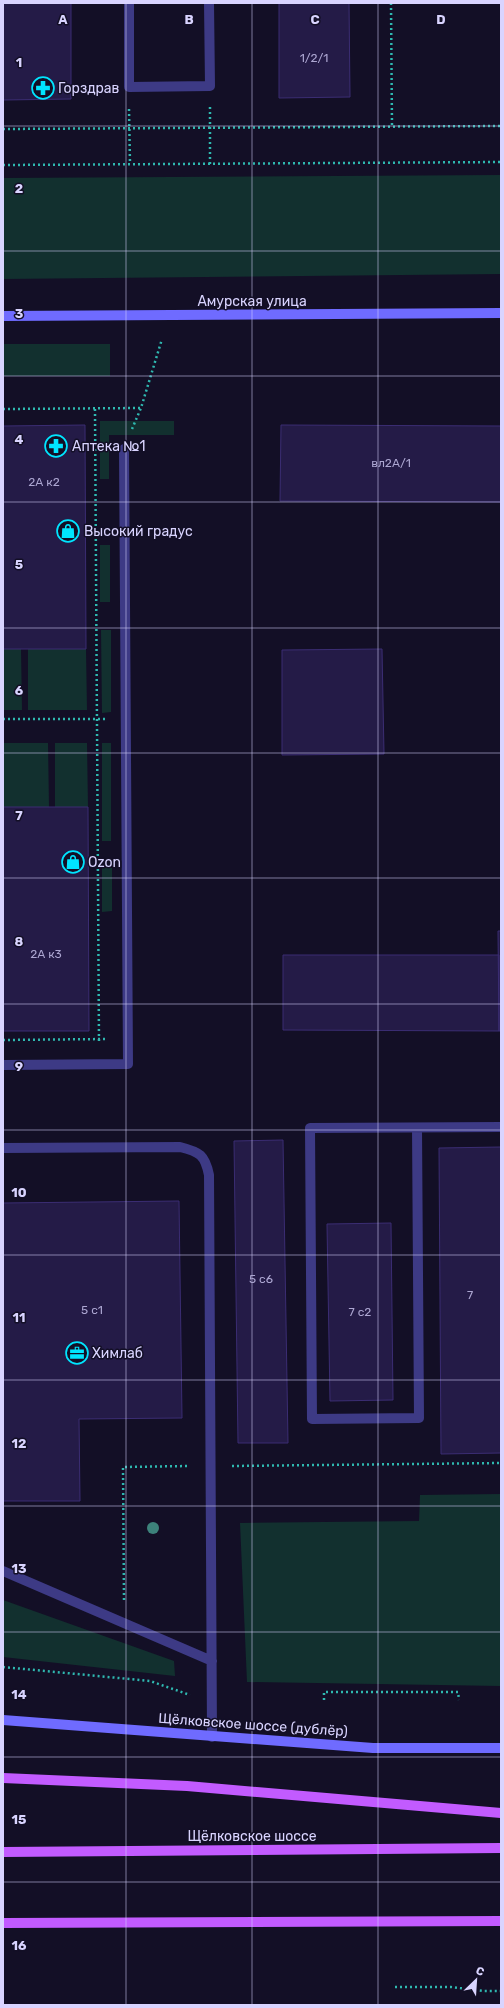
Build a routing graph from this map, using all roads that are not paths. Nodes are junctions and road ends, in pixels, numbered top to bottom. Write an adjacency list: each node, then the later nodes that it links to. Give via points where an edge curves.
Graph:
1 (129, 3): 2 (lane, via 129,87 210,86)
2 (209, 3)
3 (501, 313): 4 (street, Амурская улица)
4 (3, 316)
5 (124, 449): 6 (lane, via 128,1064)
6 (3, 1065)
7 (501, 1127): 8 (lane)
8 (417, 1128): 8 (lane, via 419,1418 312,1420 310,1128)
9 (3, 1148): 11 (lane, via 180,1148 195,1150 206,1160 209,1175)
10 (3, 1571): 11 (lane)
11 (212, 1661): 13 (lane)
12 (3, 1720): 13 (street, Щёлковское шоссе (дублёр))
13 (212, 1737): 14 (street, Щёлковское шоссе (дублёр), via 373,1748)
14 (501, 1748)
15 (3, 1778): 16 (main road, via 187,1786)
16 (501, 1813)
17 (501, 1848): 18 (main road, Щёлковское шоссе)
18 (3, 1852)
19 (501, 1921): 20 (main road)
20 (3, 1923)

